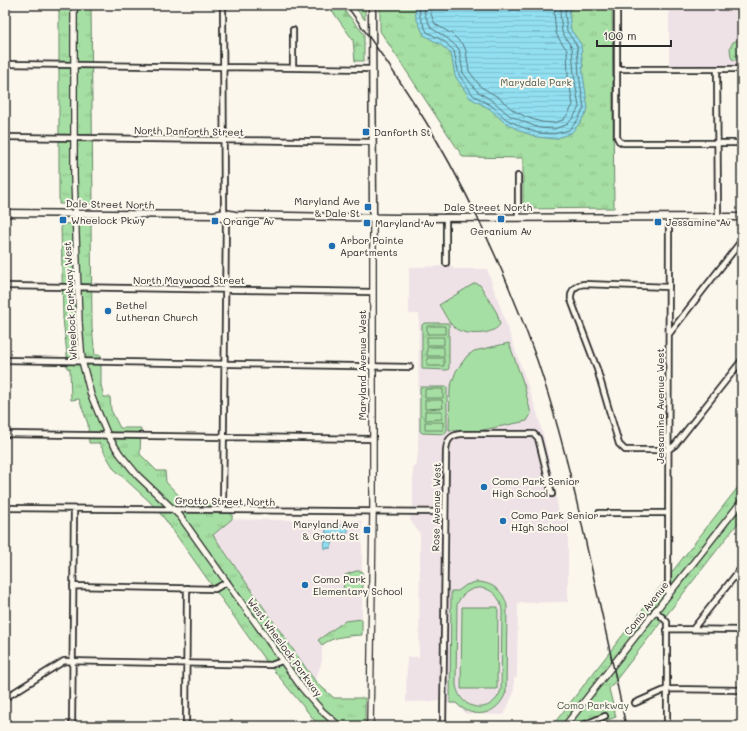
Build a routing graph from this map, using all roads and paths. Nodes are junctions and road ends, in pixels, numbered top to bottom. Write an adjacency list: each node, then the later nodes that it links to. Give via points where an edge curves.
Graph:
1 (74, 5): 8 (street, Wheelock Parkway West)
2 (223, 5): 9 (street)
3 (372, 5): 11 (main road, Maryland Avenue West)
4 (617, 5): 5 (street); 12 (street)
5 (669, 6)
6 (292, 30): 10 (street)
7 (5, 64): 8 (street)
8 (74, 64): 9 (street); 16 (street, Wheelock Parkway West)
9 (223, 67): 10 (street); 17 (street)
10 (293, 68): 11 (street)
11 (372, 69): 18 (main road, Maryland Avenue West)
12 (617, 69): 13 (street); 19 (street, via 619,141)
13 (717, 69): 14 (street); 19 (street)
14 (742, 69)
15 (5, 137): 16 (street, North Danforth Street)
16 (74, 138): 17 (street, North Danforth Street); 23 (street, Wheelock Parkway West)
17 (223, 141): 18 (street, North Danforth Street); 24 (street)
18 (373, 142): 29 (main road, Maryland Avenue West)
19 (717, 143): 20 (street); 27 (street)
20 (742, 143)
21 (518, 176): 26 (street)
22 (5, 213): 23 (main road, Dale Street North)
23 (75, 214): 24 (main road, Dale Street North); 35 (street, Wheelock Parkway West)
24 (226, 216): 29 (main road, Dale Street North); 36 (street)
25 (446, 217): 26 (main road, Dale Street North); 29 (main road, Dale Street North); 32 (street)
26 (518, 217): 30 (main road, Dale Street North)
27 (718, 217): 28 (main road, Dale Street North); 30 (main road, Dale Street North)
28 (742, 217)
29 (373, 218): 37 (street, Maryland Avenue West)
30 (669, 218): 34 (street, Jessamine Avenue West)
31 (742, 240): 38 (street)
32 (446, 263)
33 (5, 286): 35 (street, North Maywood Street)
34 (669, 287): 38 (street, Jessamine Avenue West); 49 (street, via 582,284 573,289 571,296 596,363 619,446 625,450)
35 (78, 288): 36 (street, North Maywood Street); 41 (street, Wheelock Parkway West)
36 (225, 289): 37 (street, North Maywood Street); 42 (street)
37 (373, 292): 43 (street, Maryland Avenue West)
38 (669, 334): 49 (street, Jessamine Avenue West)
39 (5, 360): 41 (street)
40 (742, 360): 49 (street, via 675,446)
41 (82, 361): 42 (street); 46 (street, Wheelock Parkway West, via 91,395)
42 (225, 363): 43 (street); 47 (street)
43 (372, 365): 44 (street); 48 (street, Maryland Avenue West)
44 (410, 366)
45 (5, 434): 46 (street)
46 (108, 436): 47 (street); 54 (street, Wheelock Parkway West, via 135,472)
47 (224, 437): 48 (street); 55 (street)
48 (372, 439): 56 (street, Maryland Avenue West)
49 (668, 450): 59 (street, Jessamine Avenue West)
50 (552, 494): 57 (street, Rose Avenue West, via 538,438 534,434 455,434 450,437 446,453)
51 (741, 503): 65 (street, Como Avenue)
52 (5, 508): 53 (street, Grotto Street North)
53 (74, 509): 54 (street, Grotto Street North); 63 (street)
54 (174, 510): 55 (street, Grotto Street North); 61 (street, Wheelock Parkway West)
55 (223, 510): 56 (street, Grotto Street North)
56 (372, 511): 57 (street, Grotto Street North); 78 (street, Maryland Avenue West)
57 (445, 512): 84 (street, Rose Avenue West)
58 (599, 512): 59 (street)
59 (668, 513): 65 (street, Jessamine Avenue West)
60 (742, 568): 68 (street)
61 (221, 574): 62 (street, West Wheelock Parkway)
62 (227, 582): 64 (street, via 215,588); 71 (street, West Wheelock Parkway)
63 (73, 586): 64 (street); 70 (street)
64 (187, 588): 72 (street)
65 (668, 594): 66 (street, Como Avenue)
66 (655, 610): 67 (street, via 667,622); 85 (street, Como Avenue)
67 (668, 629): 68 (street); 73 (street)
68 (693, 629): 69 (street)
69 (742, 630)
70 (73, 661): 72 (street); 75 (street, via 64,661); 79 (street)
71 (282, 661): 72 (street, via 271,665); 81 (street, West Wheelock Parkway, via 310,698)
72 (187, 664): 80 (street)
73 (667, 689): 74 (street); 76 (street); 87 (street)
74 (742, 690)
75 (5, 698)
76 (635, 703)
77 (605, 716): 86 (street)
78 (370, 717): 82 (street); 83 (street, Maryland Avenue West)
79 (72, 726)
80 (186, 726)
81 (340, 726)
82 (366, 726)
83 (370, 726)
84 (443, 726)
85 (565, 726)
86 (581, 726)
87 (667, 726)

